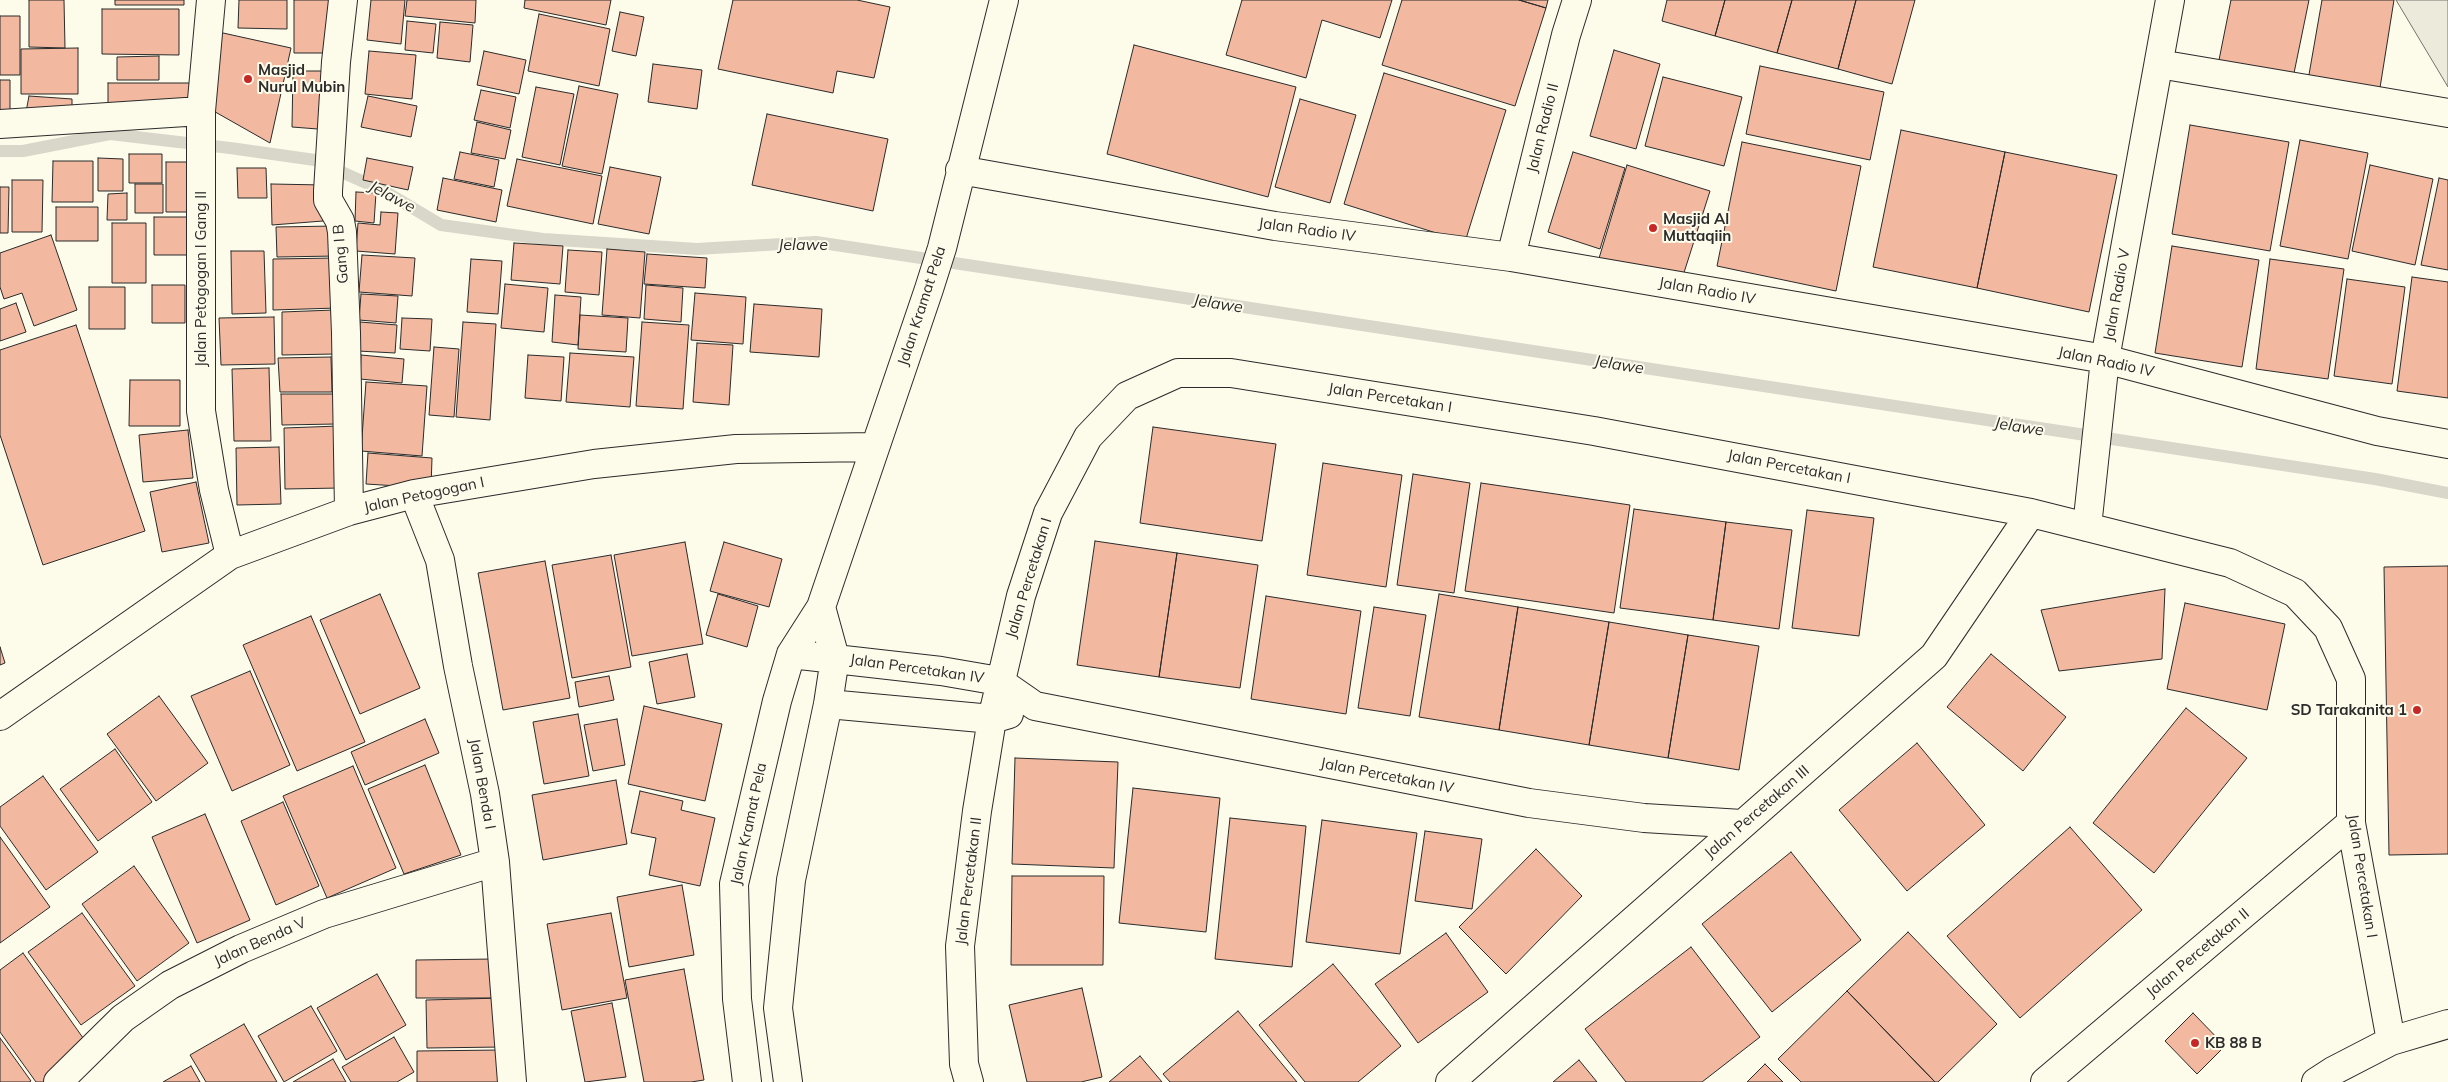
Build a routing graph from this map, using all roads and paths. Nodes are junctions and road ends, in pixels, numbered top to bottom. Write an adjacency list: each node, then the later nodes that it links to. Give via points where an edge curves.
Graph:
1 (211, 0): 8 (street, Jalan Petogogan I Gang II)
2 (343, 0): 16 (street, Gang I B, via 328,200 340,221 342,232)
3 (1004, 0): 10 (street, Jalan Kramat Pela)
4 (1577, 0): 11 (street, Jalan Radio II)
5 (2170, 0): 6 (street, Jalan Radio V)
6 (2159, 64): 7 (street); 12 (street, Jalan Radio V)
7 (2448, 112)
8 (201, 122): 9 (street); 19 (street, Jalan Petogogan I Gang II, via 201,411 214,490)
9 (0, 124)
10 (960, 170): 11 (street, Jalan Radio IV, via 1275,226); 14 (street, Jalan Kramat Pela, via 942,248)
11 (1511, 257): 12 (street, Jalan Radio IV)
12 (2105, 359): 13 (street, Jalan Radio IV, via 2377,431); 18 (street, Jalan Radio V)
13 (2448, 444)
14 (874, 446): 15 (street, Jalan Petogogan I, via 707,452 594,464); 20 (street, Jalan Kramat Pela)
15 (414, 494): 16 (street, Jalan Petogogan I); 30 (street, Jalan Benda I, via 440,560)
16 (349, 511): 19 (street, Jalan Petogogan I)
17 (2031, 513): 18 (street, Jalan Percetakan I); 23 (street, Jalan Percetakan I, via 1594,430 1230,373 1178,373 1127,396 1088,437 1048,513 1021,596); 29 (street, Jalan Percetakan III, via 1934,656)
18 (2087, 527): 28 (street, Jalan Percetakan I, via 2230,563 2294,593 2328,628 2351,679)
19 (230, 555): 26 (street, Jalan Petogogan I)
20 (821, 607): 21 (street, Jalan Kramat Pela); 22 (street)
21 (791, 654): 22 (street, Jalan Percetakan IV); 35 (street, Jalan Kramat Pela, via 734,884 737,999)
22 (835, 658): 23 (street, Jalan Percetakan IV); 24 (street)
23 (1000, 681): 25 (street, Jalan Percetakan IV); 27 (street, Jalan Percetakan II)
24 (828, 704): 27 (street, Jalan Percetakan IV); 36 (street, via 791,880 778,1008)
25 (1035, 706): 27 (street, Jalan Percetakan IV); 29 (street, Jalan Percetakan IV, via 1529,803 1644,818)
26 (0, 716)
27 (992, 720): 37 (street, Jalan Percetakan II, via 960,946 964,1064)
28 (2351, 823): 32 (street, Jalan Percetakan I); 39 (street, Jalan Percetakan II)
29 (1742, 824): 38 (street, Jalan Percetakan III)
30 (495, 862): 33 (street, Jalan Benda V, via 324,914 241,949 170,985 123,1018); 34 (street, Jalan Benda I)
31 (2448, 1024): 32 (street)
32 (2391, 1041): 40 (street)
33 (58, 1082)
34 (512, 1082)
35 (747, 1082)
36 (788, 1082)
37 (969, 1082)
38 (1450, 1082)
39 (2045, 1082)
40 (2316, 1082)

